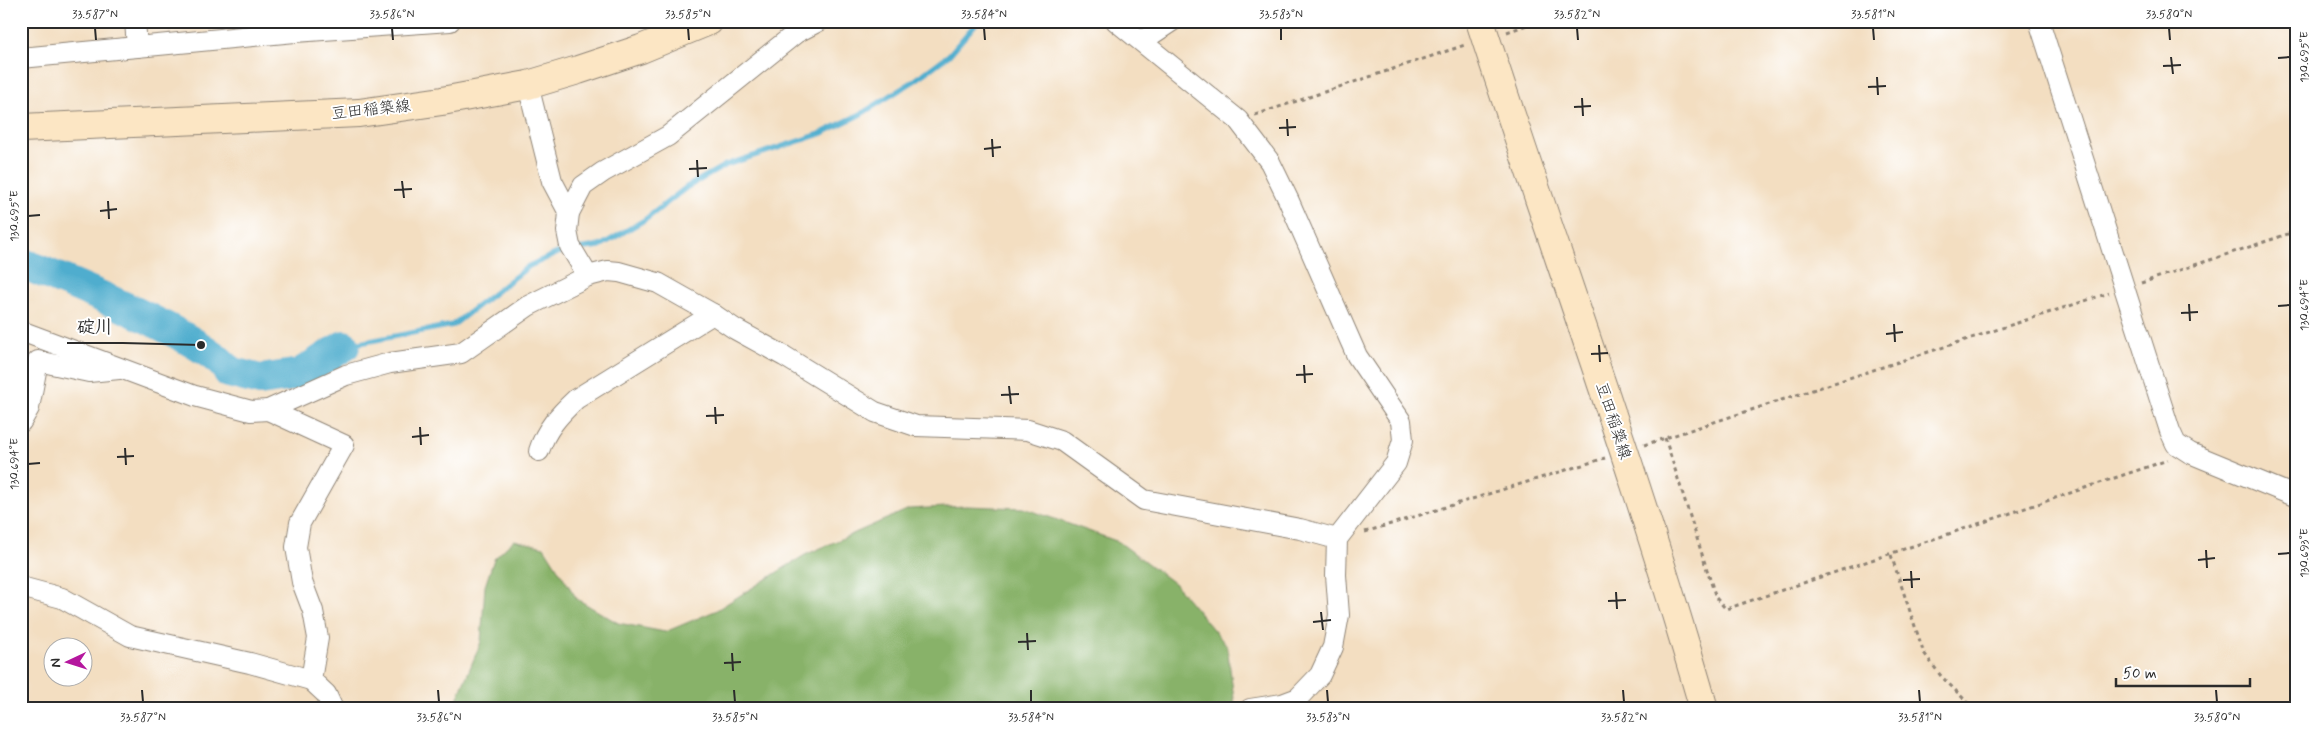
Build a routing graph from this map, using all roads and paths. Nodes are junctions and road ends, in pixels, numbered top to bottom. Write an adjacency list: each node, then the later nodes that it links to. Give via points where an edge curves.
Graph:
1 (135, 21): 12 (street)
2 (450, 21): 9 (street)
3 (709, 21): 14 (main road, 豆田稲築線, via 641,49)
4 (819, 21): 17 (street, via 796,33 668,136 583,186)
5 (1116, 21): 11 (street)
6 (1172, 21): 11 (street)
7 (1538, 21): 10 (path)
8 (2039, 21): 20 (street)
9 (295, 27): 12 (street)
10 (1483, 30): 15 (path); 28 (main road, 豆田稲築線)
11 (1142, 41): 15 (street)
12 (138, 47): 13 (street)
13 (21, 58)
14 (528, 85): 16 (main road, 豆田稲築線, via 359,113); 17 (street, via 552,181)
15 (1238, 120): 31 (street, via 1270,162 1356,356 1401,420 1403,440 1396,463)
16 (21, 128)
17 (569, 213): 19 (street, via 566,231 570,246)
18 (2297, 231): 20 (path)
19 (588, 276): 21 (street, via 608,271 636,276 658,283); 24 (street, via 528,306 461,353 390,363 346,375)
20 (2125, 288): 26 (path); 29 (street, via 2170,431 2176,444)
21 (713, 314): 27 (street, via 576,399 558,416 544,436); 31 (street, via 875,412 916,426 1028,430 1062,441 1144,500)
22 (21, 331): 23 (street)
23 (124, 369): 24 (street, via 195,396 251,411); 25 (street, via 89,372 38,361 29,408)
24 (268, 410): 34 (street, via 344,445 300,523 296,547 318,638)
25 (21, 422)
26 (1665, 438): 28 (path); 32 (path, via 1716,598 1726,609)
27 (539, 451)
28 (1623, 452): 31 (path); 37 (main road, 豆田稲築線)
29 (2190, 453): 30 (street); 32 (path)
30 (2297, 497)
31 (1337, 539): 36 (street, via 1339,615 1333,648 1320,675 1298,698)
32 (1891, 555): 38 (path, via 1924,653 1941,676)
33 (21, 587): 34 (street, via 62,598 130,636)
34 (312, 680): 35 (street, via 326,694)
35 (333, 709)
36 (1250, 709)
37 (1704, 709)
38 (1974, 709)

